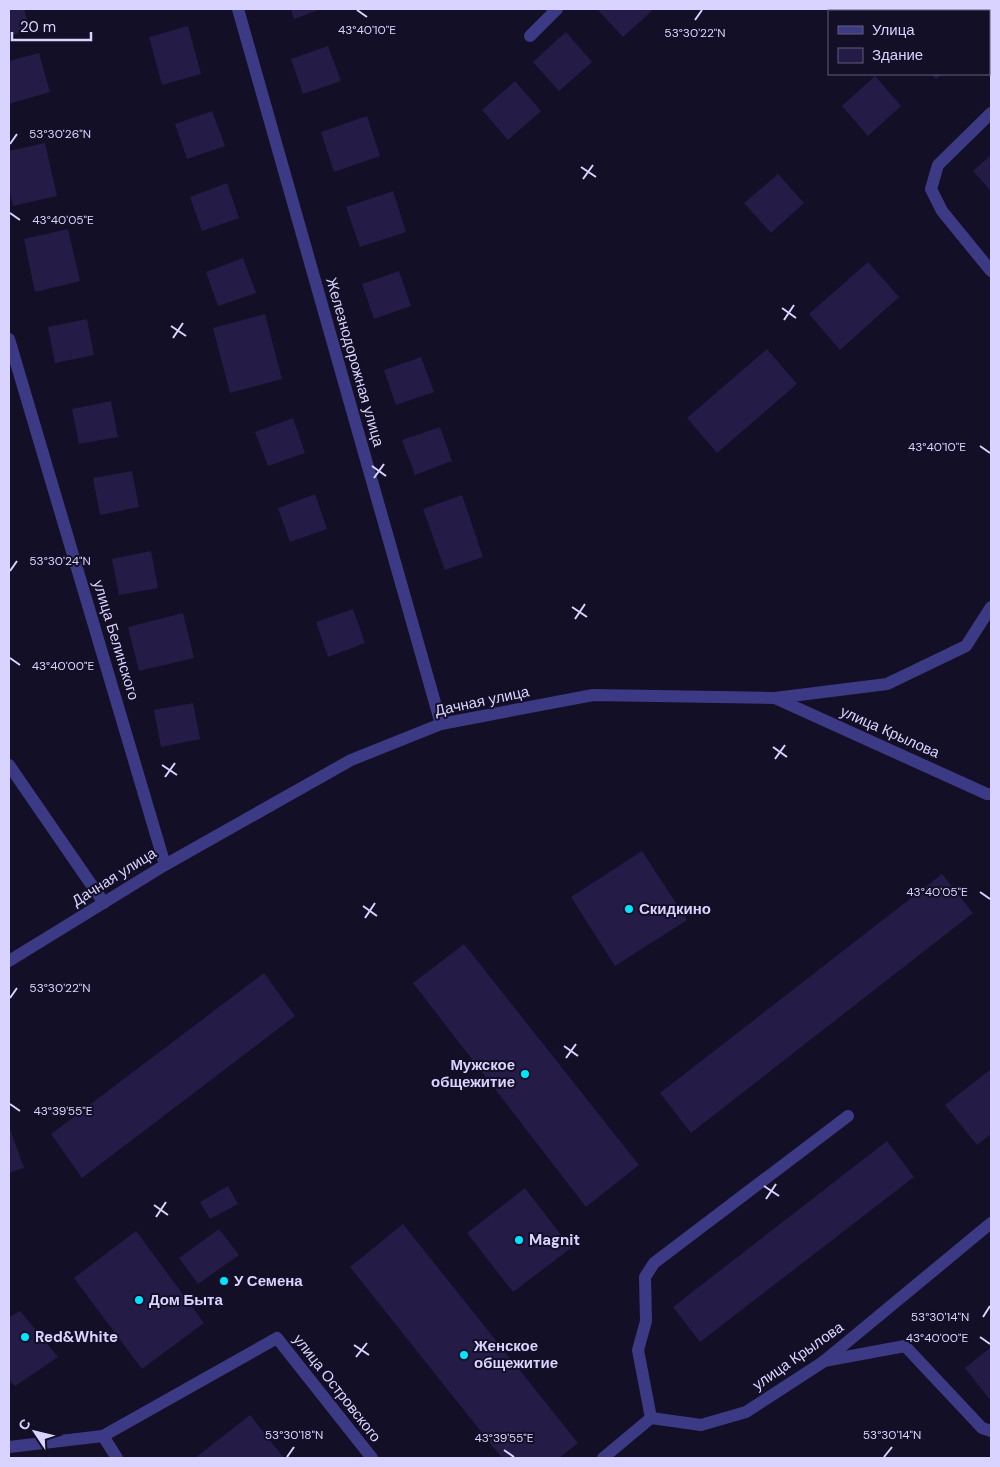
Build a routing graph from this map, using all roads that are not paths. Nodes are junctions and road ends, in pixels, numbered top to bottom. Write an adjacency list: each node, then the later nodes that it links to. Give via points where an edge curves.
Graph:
1 (238, 9): 9 (street, Железнодорожная улица)
2 (557, 9): 3 (street)
3 (530, 36)
4 (991, 113): 5 (street, via 938,165 931,189 942,211)
5 (991, 271)
6 (9, 339): 12 (street, улица Белинского)
7 (991, 607): 8 (street, Дачная улица, via 966,646 887,684)
8 (775, 698): 9 (street, Дачная улица, via 593,695); 11 (street, улица Крылова)
9 (441, 724): 12 (street, Дачная улица, via 351,760)
10 (9, 765): 13 (street)
11 (991, 794)
12 (165, 864): 13 (street, Дачная улица)
13 (104, 903): 14 (street, Дачная улица)
14 (9, 961)
15 (848, 1116): 18 (street, via 654,1263 644,1277 646,1322 638,1350)
16 (991, 1223): 17 (street, улица Крылова)
17 (823, 1362): 18 (street, улица Крылова, via 746,1412 700,1425); 19 (street, via 905,1346 982,1428)
18 (651, 1418): 25 (street)
19 (991, 1431)
20 (103, 1436): 21 (street); 22 (street); 23 (street); 24 (street, улица Островского, via 277,1338)
21 (9, 1447)
22 (107, 1458)
23 (117, 1458)
24 (372, 1458)
25 (604, 1458)

